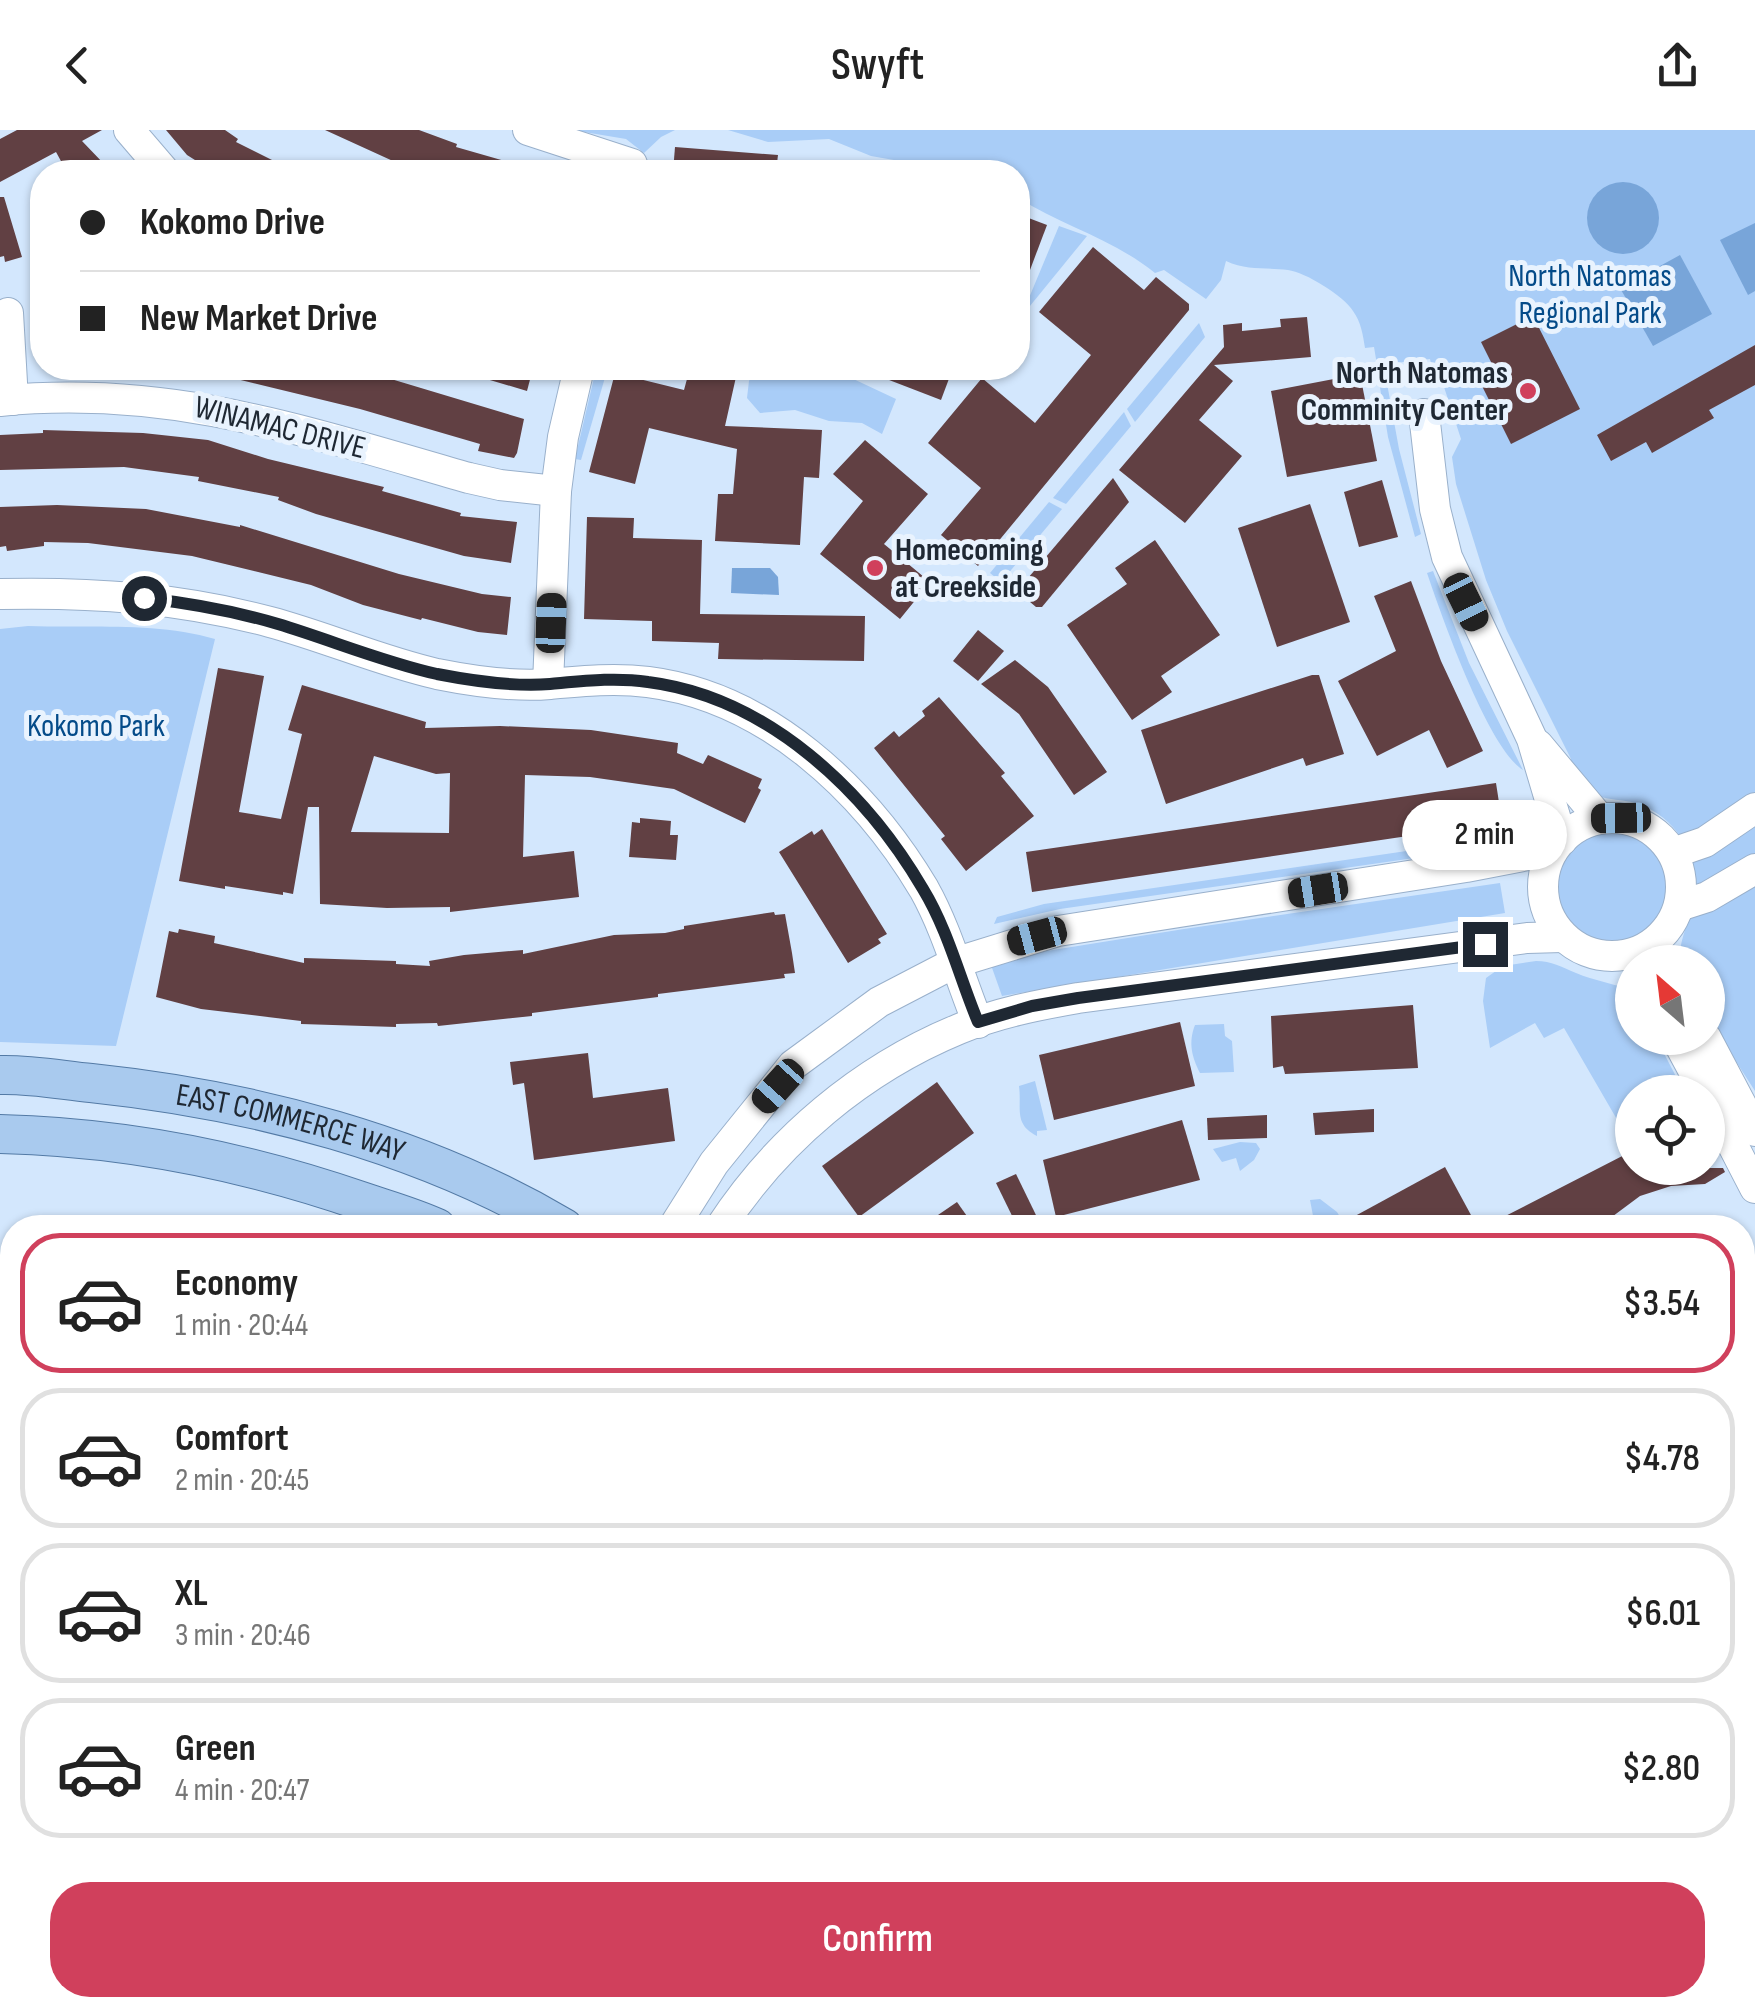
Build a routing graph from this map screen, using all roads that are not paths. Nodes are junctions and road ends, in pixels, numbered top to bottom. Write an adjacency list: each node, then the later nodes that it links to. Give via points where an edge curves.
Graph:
1 (129, 130): 3 (street)
2 (528, 130): 4 (street)
3 (155, 160)
4 (620, 160)
5 (8, 313): 7 (street)
6 (577, 380): 9 (street)
7 (7, 400): 9 (street, WINAMAC DRIVE, via 89,396 206,407 468,478)
8 (1424, 414): 12 (street, via 1434,509 1448,556)
9 (556, 491): 11 (street)
10 (0, 594): 11 (street, via 178,602 275,623 437,674)
11 (548, 684): 22 (street, via 650,682 721,702 773,728 832,775 894,844 925,891)
12 (1532, 739): 14 (street); 15 (street)
13 (1755, 808): 16 (street, via 1705,842)
14 (1600, 818): 15 (street); 16 (street, via 1642,824)
15 (1559, 842): 19 (street, via 1544,872 1543,901); 22 (street, via 1534,854 1058,931)
16 (1674, 853): 18 (street, via 1681,874)
17 (1755, 868): 18 (street, via 1708,897)
18 (1678, 906): 20 (street)
19 (1562, 936): 21 (street, via 1580,950); 23 (street, via 1078,998)
20 (1665, 945)
21 (1615, 957)
22 (954, 962): 23 (street); 32 (street, via 867,1010 792,1065)
23 (978, 1022): 33 (street, via 909,1053 826,1108 786,1144)
24 (1715, 1055): 27 (street)
25 (0, 1075): 31 (main road, EAST COMMERCE WAY, via 153,1090 296,1121 418,1158)
26 (1725, 1131): 29 (street)
27 (1755, 1131)
28 (0, 1134): 30 (main road, EAST COMMERCE WAY, via 146,1146 238,1164)
29 (1755, 1188)
30 (400, 1215)
31 (537, 1215)
32 (681, 1215)
33 (730, 1215)

